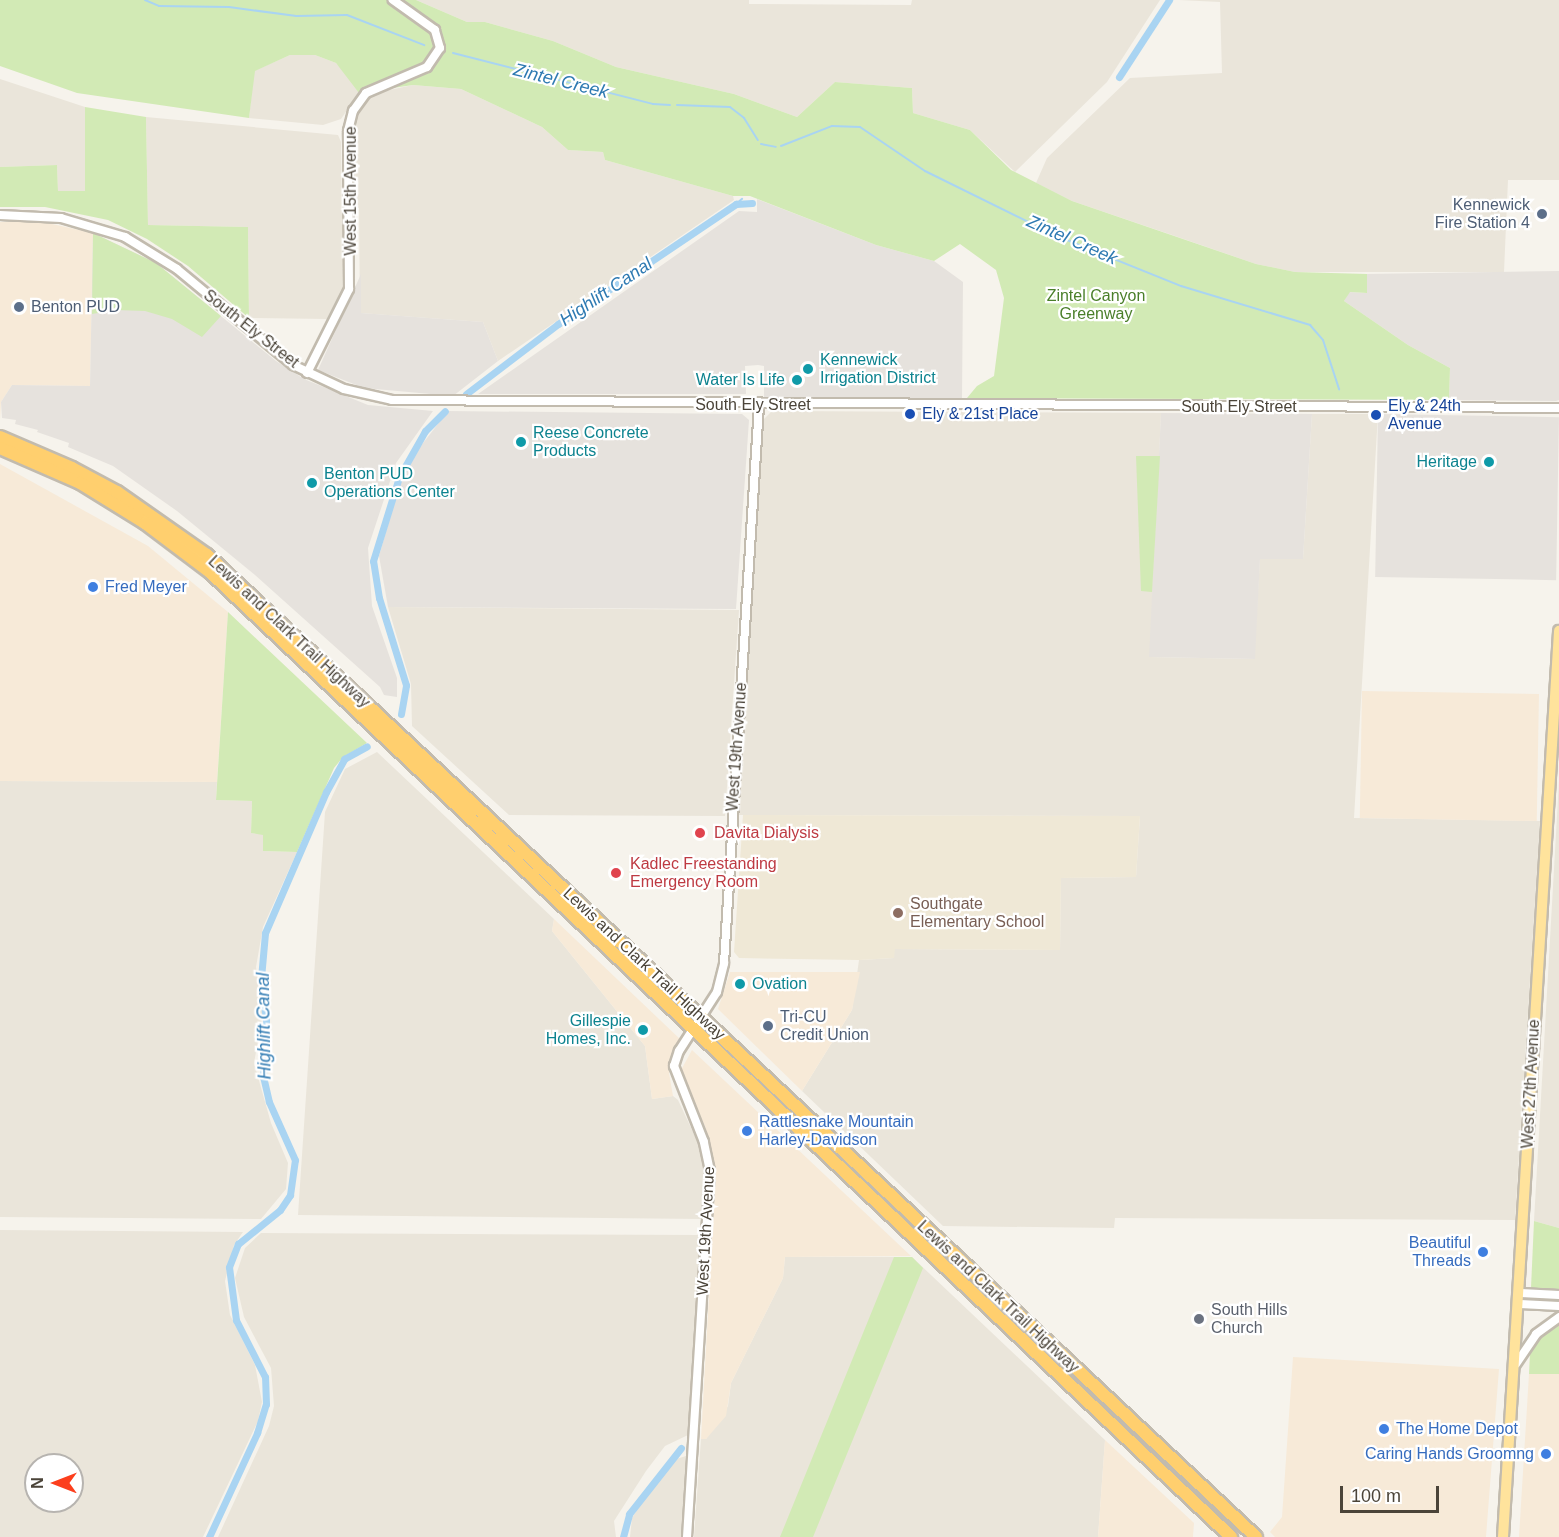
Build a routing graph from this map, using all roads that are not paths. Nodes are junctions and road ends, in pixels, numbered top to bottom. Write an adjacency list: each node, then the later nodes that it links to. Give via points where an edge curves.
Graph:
1 (393, 0): 3 (street, West 15th Avenue, via 435,30 440,48 426,67 366,93 352,111 348,131 350,281 344,303)
2 (0, 215): 3 (street, South Ely Street, via 61,218 125,237 177,269 276,354)
3 (307, 373): 4 (street, South Ely Street, via 358,394 410,402)
4 (759, 405): 5 (street, South Ely Street); 9 (street, West 19th Avenue, via 724,963 717,992)
5 (1559, 408)
6 (0, 437): 9 (highway, Lewis and Clark Trail Highway, via 117,492 207,555)
7 (0, 448): 10 (highway, Lewis and Clark Trail Highway, via 80,483 146,523 210,572)
8 (1559, 631): 12 (main road, West 27th Avenue)
9 (702, 1018): 10 (street, West 19th Avenue); 18 (highway, Lewis and Clark Trail Highway)
10 (694, 1029): 16 (street, West 19th Avenue, via 674,1066 704,1142 710,1171); 17 (highway, Lewis and Clark Trail Highway)
11 (1559, 1295): 12 (street)
12 (1520, 1298): 13 (street); 15 (main road, West 27th Avenue)
13 (1559, 1306)
14 (1559, 1317): 15 (street, via 1536,1334)
15 (1516, 1364): 19 (main road, West 27th Avenue)
16 (687, 1537)
17 (1231, 1537)
18 (1256, 1537)
19 (1503, 1537)

